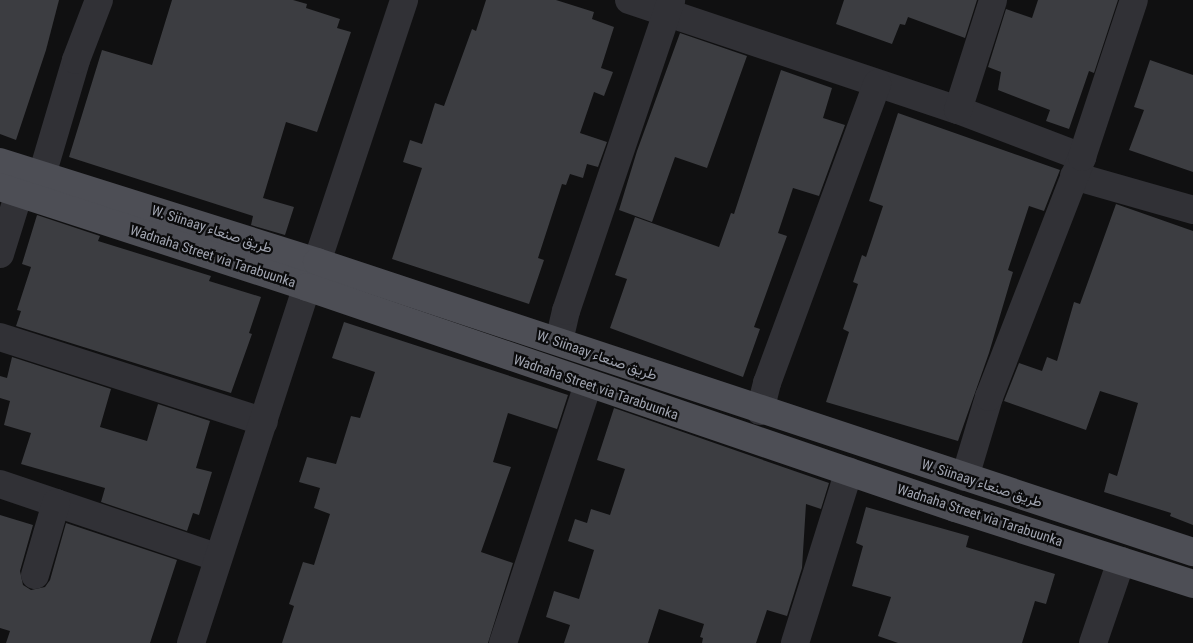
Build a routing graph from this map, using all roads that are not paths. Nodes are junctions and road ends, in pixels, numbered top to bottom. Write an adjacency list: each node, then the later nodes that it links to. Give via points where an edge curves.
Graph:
1 (99, 0): 11 (street, via 76,60)
2 (629, 0): 6 (street)
3 (993, 0): 8 (street)
4 (1134, 0): 10 (street)
5 (400, 1): 15 (street)
6 (669, 6): 7 (street); 18 (street, via 566,311)
7 (877, 84): 8 (street); 20 (street, via 767,383)
8 (958, 110): 10 (street)
9 (0, 162): 11 (main road, W. Siinaay طريق صنعاء)
10 (1078, 167): 13 (street); 23 (street, via 989,397)
11 (42, 175): 15 (main road, W. Siinaay طريق صنعاء)
12 (10, 190): 14 (street); 16 (main road, Wadnaha Street via Tarabuunka)
13 (1193, 210)
14 (0, 254)
15 (317, 262): 18 (main road, W. Siinaay طريق صنعاء)
16 (307, 287): 19 (main road, Wadnaha Street via Tarabuunka); 21 (street)
17 (0, 337): 21 (street)
18 (559, 341): 20 (main road, W. Siinaay طريق صنعاء)
19 (588, 384): 22 (main road, Wadnaha Street via Tarabuunka); 32 (street)
20 (760, 411): 23 (main road, W. Siinaay طريق صنعاء)
21 (264, 422): 27 (street)
22 (849, 471): 28 (main road, Wadnaha Street via Tarabuunka); 33 (street)
23 (965, 477): 26 (main road, W. Siinaay طريق صنعاء)
24 (0, 484): 25 (street)
25 (56, 503): 27 (street); 29 (street)
26 (1193, 552)
27 (216, 557): 31 (street)
28 (1121, 561): 30 (main road, Wadnaha Street via Tarabuunka); 34 (street)
29 (35, 574)
30 (1193, 584)
31 (191, 643)
32 (504, 643)
33 (795, 643)
34 (1092, 643)

